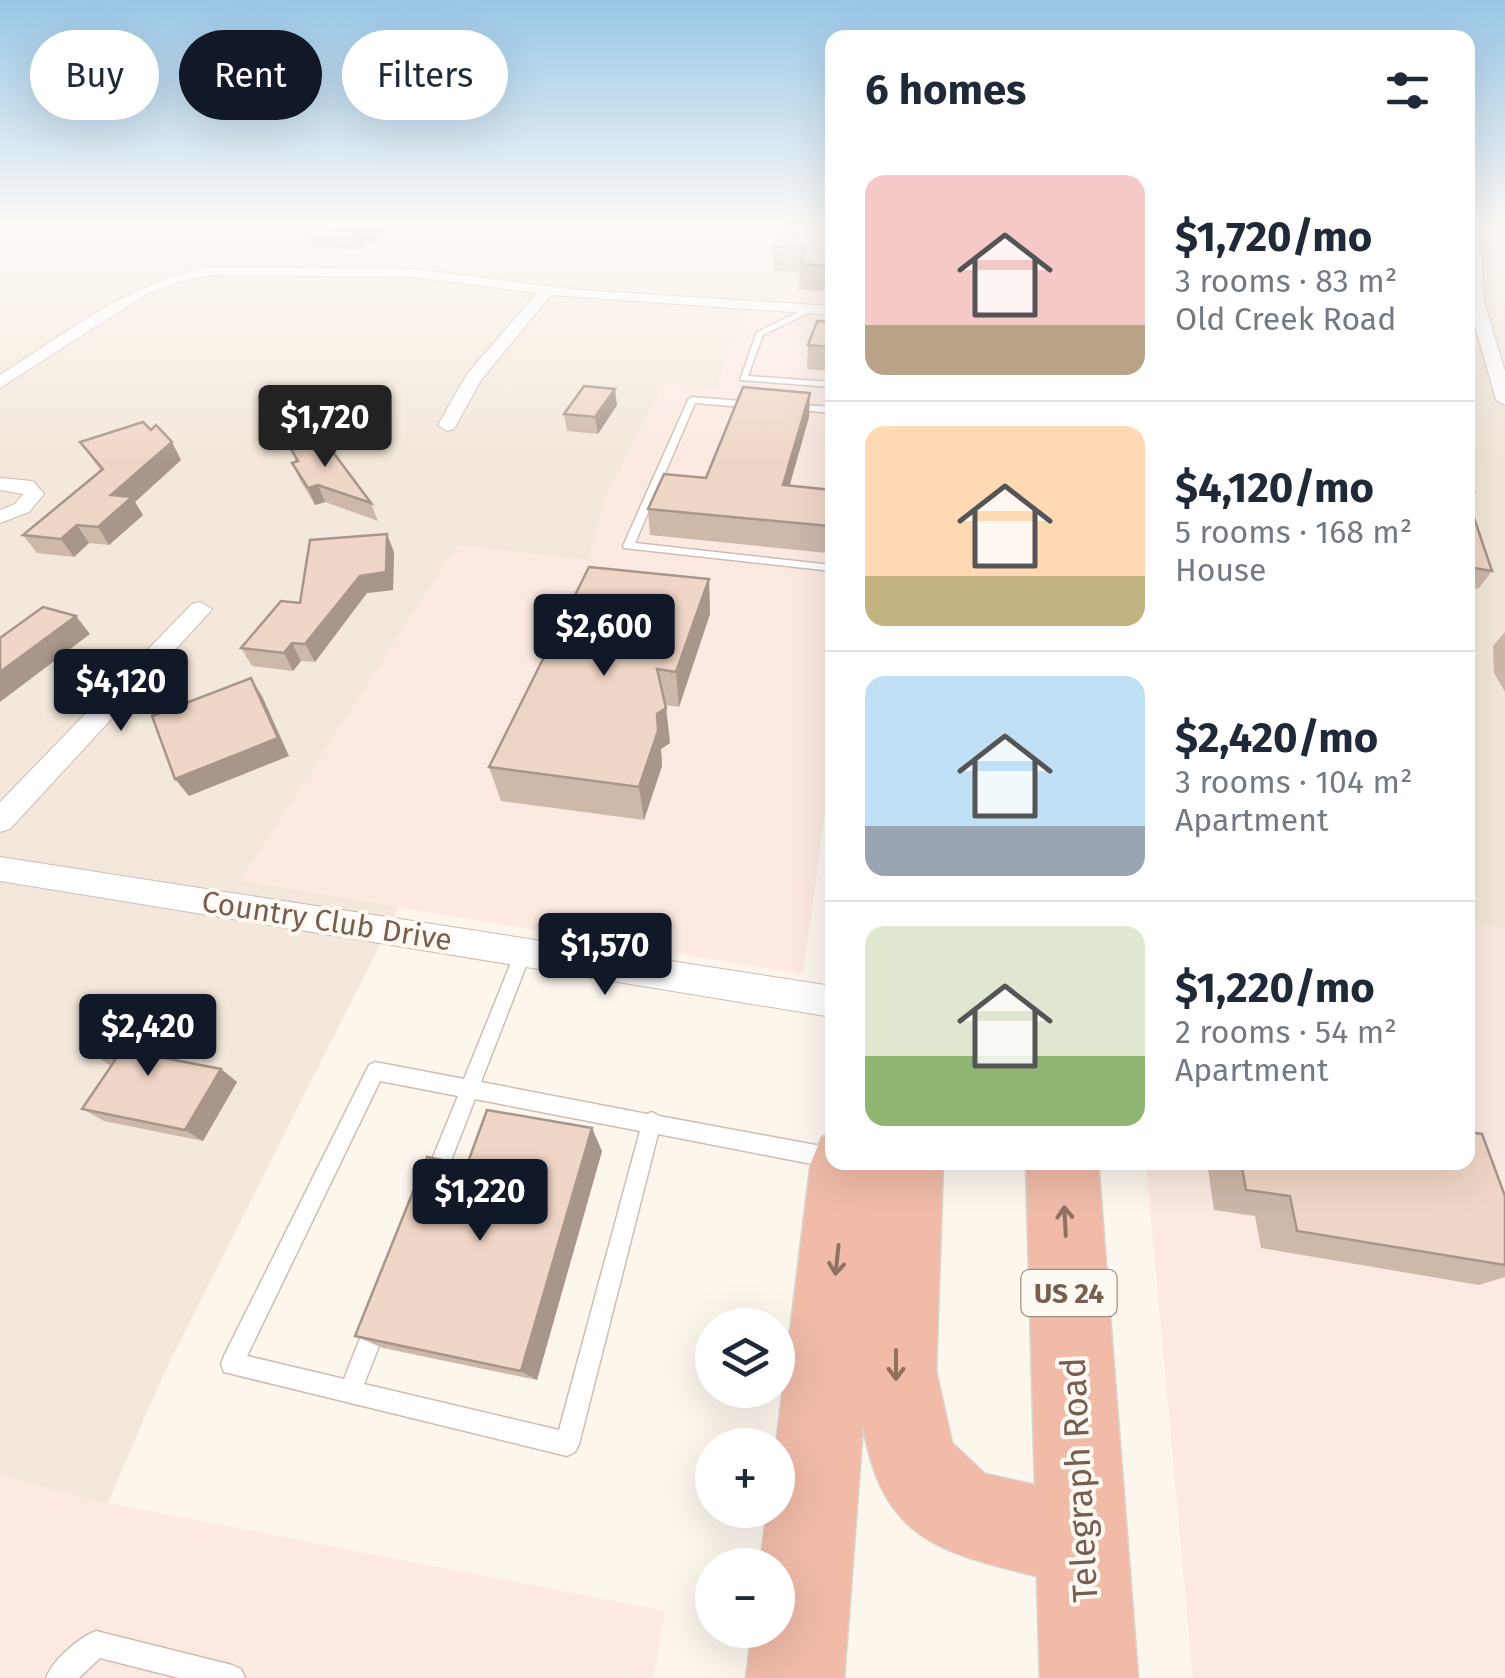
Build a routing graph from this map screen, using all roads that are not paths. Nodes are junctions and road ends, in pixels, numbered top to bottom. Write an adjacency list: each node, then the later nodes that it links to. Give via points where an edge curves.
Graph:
1 (118, 306): 7 (street)
2 (533, 306): 11 (street, via 473,378)
3 (761, 306): 5 (street)
4 (1477, 306): 9 (street)
5 (810, 310): 6 (street); 8 (lane, via 760,334 743,378)
6 (825, 311)
7 (0, 383)
8 (825, 385)
9 (1505, 400)
10 (825, 410): 14 (lane, via 692,400 628,546)
11 (448, 425)
12 (0, 484): 13 (street, via 26,485 34,494)
13 (0, 517)
14 (825, 567)
15 (200, 609): 16 (street)
16 (0, 821)
17 (0, 869): 18 (street, Country Club Drive)
18 (523, 953): 19 (street, Country Club Drive); 20 (lane)
19 (825, 1001)
20 (470, 1088): 21 (lane); 26 (lane); 28 (lane, via 375,1071 232,1364)
21 (652, 1121): 22 (lane); 28 (lane, via 567,1444)
22 (825, 1157)
23 (846, 1170): 32 (highway, one-way to 32)
24 (907, 1170): 29 (highway, one-way to 29, via 895,1371 913,1465 946,1501 974,1516)
25 (1062, 1170): 29 (highway, Telegraph Road / US 24, one-way to 25)
26 (428, 1195)
27 (385, 1302): 28 (lane)
28 (350, 1392)
29 (1082, 1541): 33 (highway, Telegraph Road / US 24)
30 (59, 1678): 31 (lane, via 96,1644)
31 (232, 1678)
32 (795, 1678)
33 (1089, 1678)

